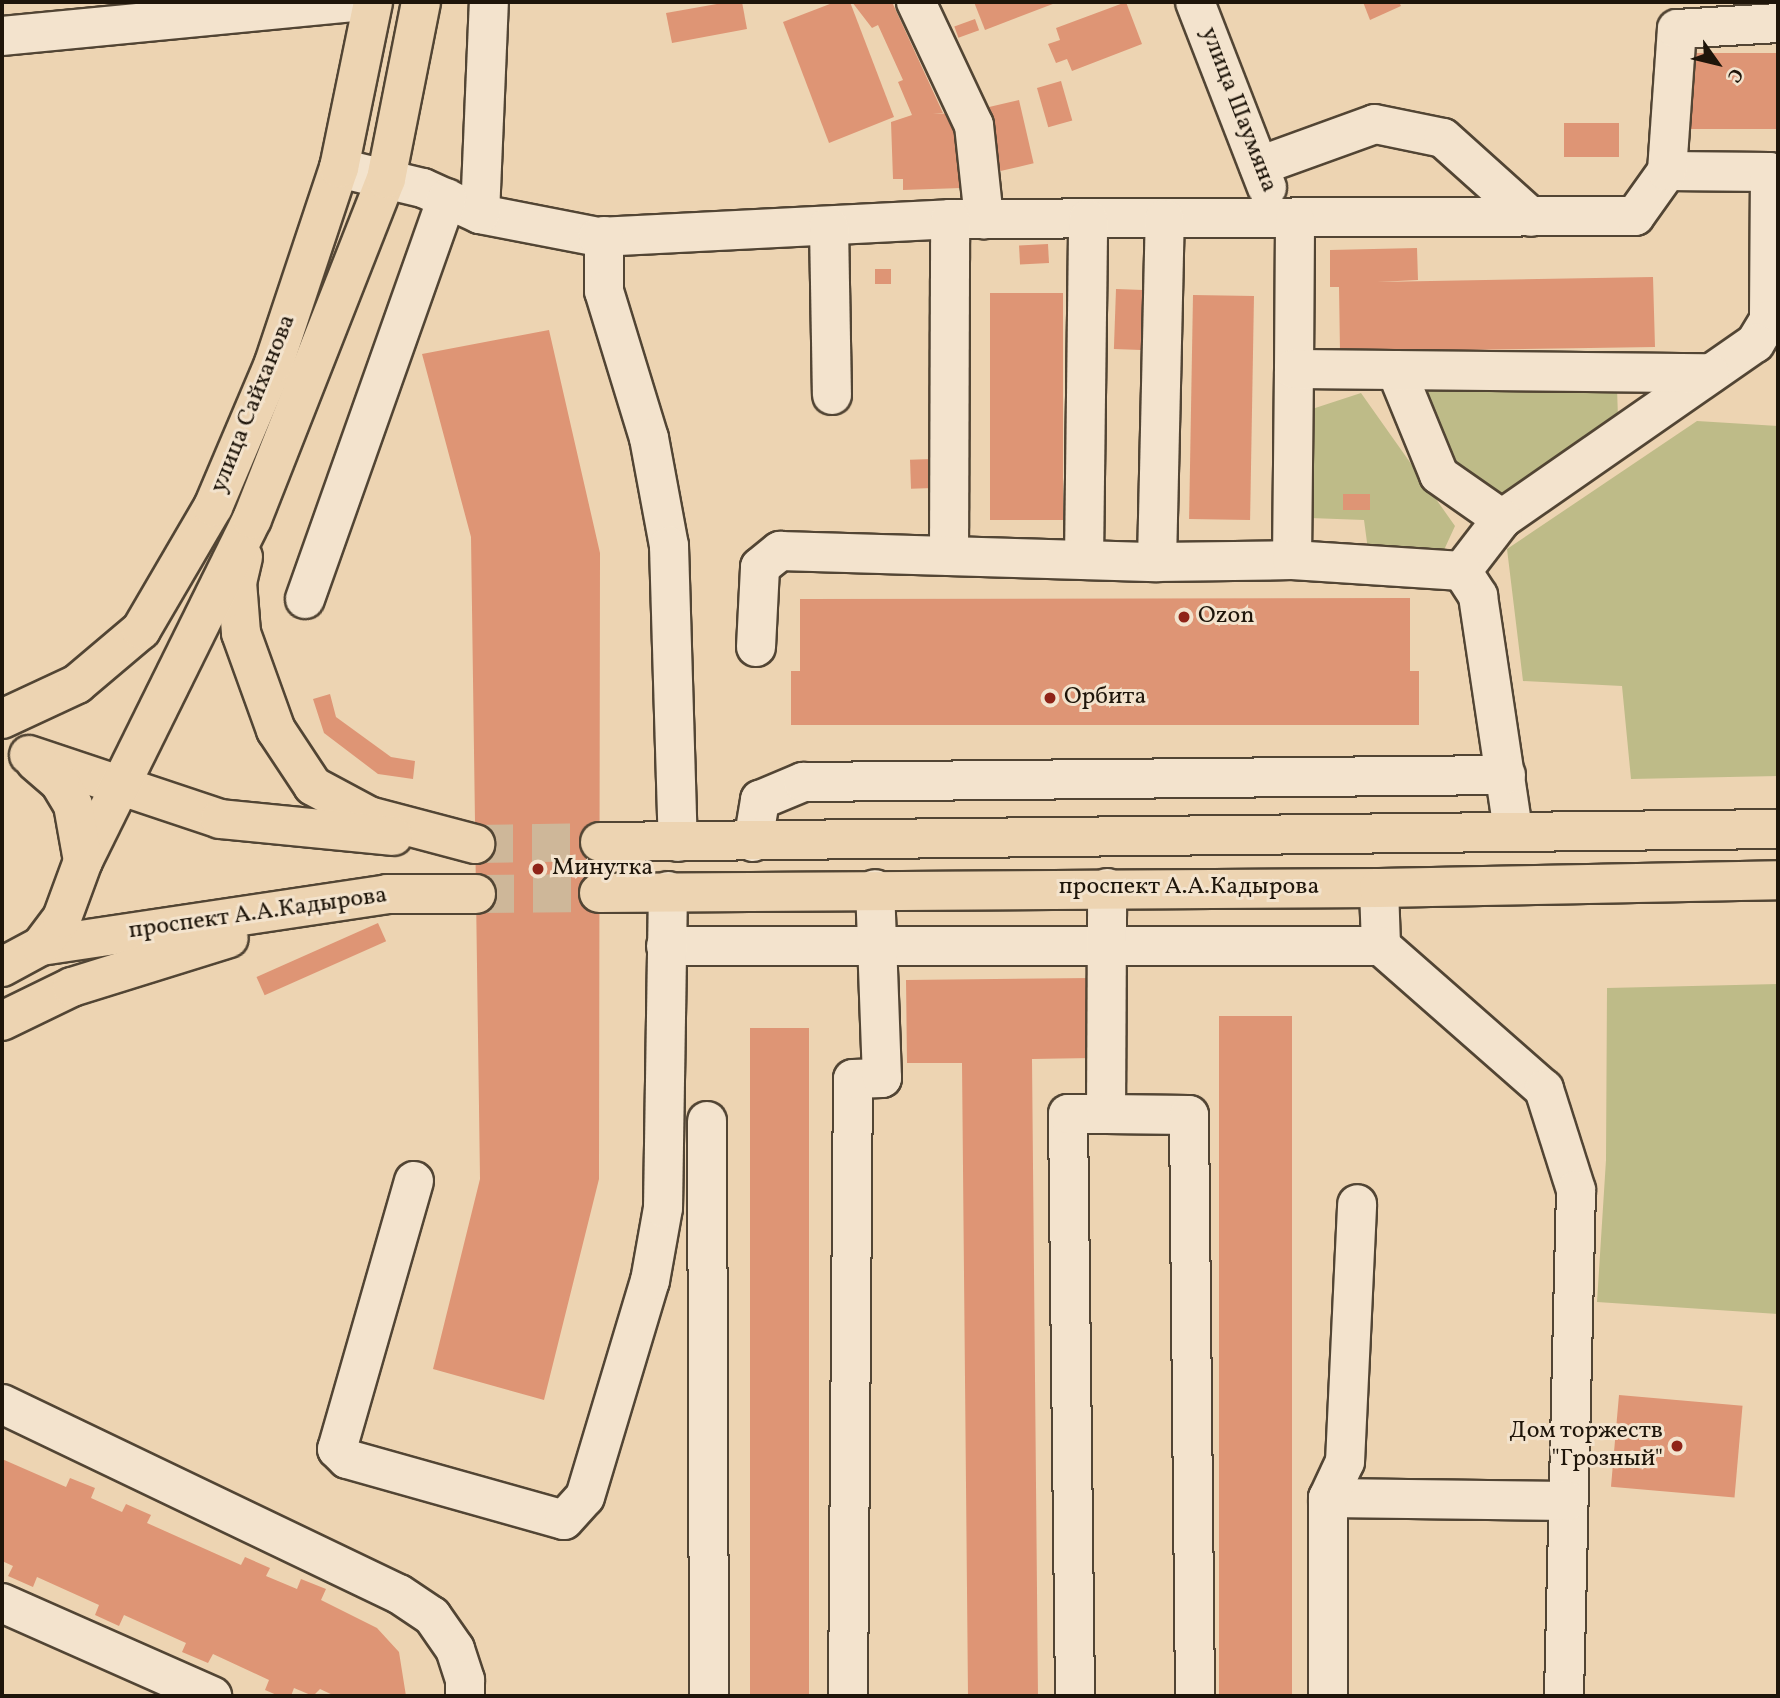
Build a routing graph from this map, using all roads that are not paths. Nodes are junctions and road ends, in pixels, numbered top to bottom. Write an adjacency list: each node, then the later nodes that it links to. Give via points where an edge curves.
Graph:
1 (357, 2): 8 (street)
2 (373, 2): 10 (main road, улица Сайханова)
3 (421, 2): 12 (main road, улица Сайханова)
4 (489, 2): 13 (street)
5 (916, 2): 15 (street, via 974,125)
6 (1195, 2): 9 (street, улица Шаумяна)
7 (1778, 23): 11 (street, via 1677,29)
8 (2, 36)
9 (1259, 166): 14 (street, via 1375,124 1443,138); 18 (street, улица Шаумяна)
10 (339, 168): 12 (street); 35 (main road, улица Сайханова, via 274,363 213,507 165,595 141,630 85,677)
11 (1667, 172): 14 (street, via 1635,216); 21 (street, via 1770,172)
12 (386, 179): 13 (street); 26 (main road, улица Сайханова)
13 (463, 206): 20 (street); 33 (street)
14 (1531, 217): 18 (street)
15 (967, 219): 16 (street); 19 (street); 28 (street)
16 (1088, 219): 17 (street); 29 (street)
17 (1166, 219): 18 (street); 31 (street)
18 (1287, 220): 22 (street)
19 (829, 226): 20 (street); 25 (street)
20 (604, 236): 42 (street, via 604,291 649,438 668,546)
21 (1767, 349): 24 (street)
22 (1294, 369): 23 (street); 30 (street)
23 (1396, 370): 24 (street); 27 (street, via 1439,475)
24 (1710, 373): 27 (street)
25 (832, 395)
26 (252, 519): 38 (main road); 38 (main road, via 237,582 241,633 290,757 313,786 369,816 475,845 220,819)
27 (1502, 519): 32 (street)
28 (949, 556): 29 (street); 34 (street, via 780,551 760,567)
29 (1084, 560): 31 (street)
30 (1292, 560): 31 (street); 32 (street)
31 (1157, 562)
32 (1462, 570): 37 (street, via 1478,596)
33 (305, 599)
34 (756, 647)
35 (2, 719)
36 (15, 750): 38 (main road); 44 (main road, via 60,783 73,805)
37 (1506, 775): 40 (street); 43 (street, via 803,782 760,800)
38 (120, 788): 44 (main road)
39 (1778, 829): 40 (main road, проспект А.А.Кадырова)
40 (1513, 831): 43 (main road, проспект А.А.Кадырова)
41 (600, 842): 42 (main road, проспект А.А.Кадырова)
42 (678, 842): 43 (main road, проспект А.А.Кадырова)
43 (753, 842)
44 (83, 861): 53 (main road, via 62,918)
45 (1778, 880): 47 (main road, проспект А.А.Кадырова)
46 (1107, 888): 47 (main road, проспект А.А.Кадырова); 48 (main road, проспект А.А.Кадырова); 57 (street)
47 (1379, 888): 55 (street)
48 (875, 889): 49 (main road, проспект А.А.Кадырова); 56 (street)
49 (668, 891): 50 (main road, проспект А.А.Кадырова); 54 (street)
50 (600, 893)
51 (387, 894): 52 (main road, проспект А.А.Кадырова); 53 (main road, проспект А.А.Кадырова); 59 (main road, via 134,965 72,987)
52 (476, 894)
53 (41, 946): 58 (main road)
54 (666, 946): 56 (street); 62 (street, via 663,1208 650,1281 585,1497 564,1520 347,1459 337,1449)
55 (1381, 946): 57 (street); 66 (street, via 1544,1089 1576,1190)
56 (877, 947): 57 (street); 71 (street, via 881,1078 853,1079)
57 (1108, 949): 60 (street)
58 (4, 967)
59 (2, 1021)
60 (1106, 1114): 72 (street, via 1068,1114); 73 (street, via 1189,1115)
61 (707, 1121): 70 (street)
62 (414, 1181)
63 (1357, 1204): 65 (street, via 1345,1462)
64 (2, 1404): 69 (street, via 399,1594 432,1616 454,1648 466,1680)
65 (1328, 1498): 66 (street); 74 (street)
66 (1568, 1501): 75 (street)
67 (2, 1603): 68 (street)
68 (212, 1696)
69 (465, 1696)
70 (709, 1696)
71 (848, 1696)
72 (1075, 1696)
73 (1195, 1696)
74 (1328, 1696)
75 (1564, 1696)

